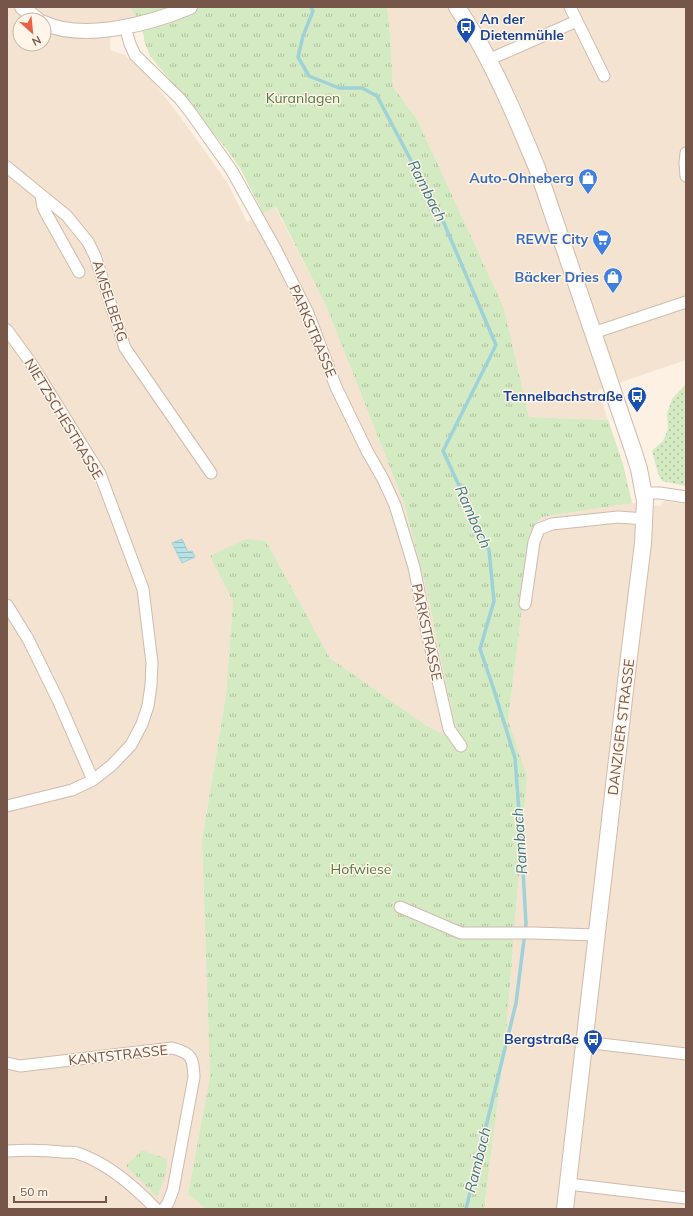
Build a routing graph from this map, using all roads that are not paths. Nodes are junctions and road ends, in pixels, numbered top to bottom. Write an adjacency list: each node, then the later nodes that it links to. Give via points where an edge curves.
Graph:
1 (190, 7): 6 (street)
2 (457, 7): 7 (main road, DANZIGER STRASSE)
3 (570, 7): 4 (street)
4 (577, 21): 7 (street); 8 (street)
5 (52, 25): 6 (street, via 87,31)
6 (125, 27): 23 (street, PARKSTRASSE, via 135,55 191,112 232,171 308,313 336,387 395,505 414,567 449,729)
7 (488, 60): 16 (main road, DANZIGER STRASSE, via 537,168)
8 (604, 76)
9 (686, 153): 11 (street)
10 (7, 167): 12 (street, AMSELBERG)
11 (686, 176)
12 (41, 196): 13 (street, AMSELBERG, via 43,207); 17 (street, AMSELBERG, via 67,216 88,242 96,256 125,348)
13 (79, 272)
14 (686, 302): 16 (street)
15 (7, 330): 24 (street, NIETZSCHESTRASSE, via 31,363 100,474 142,589 152,663 148,706 142,724 130,745 112,765)
16 (593, 334): 18 (main road, DANZIGER STRASSE, via 633,450)
17 (211, 473)
18 (644, 493): 19 (street); 20 (main road, DANZIGER STRASSE)
19 (686, 497)
20 (645, 519): 21 (street, via 618,517 552,524 539,529 534,542); 27 (main road, DANZIGER STRASSE)
21 (525, 604)
22 (7, 605): 24 (street, via 58,700)
23 (461, 746)
24 (93, 780): 25 (street, NIETZSCHESTRASSE, via 72,790)
25 (7, 806)
26 (400, 907): 27 (street, via 461,933)
27 (597, 935): 28 (main road, DANZIGER STRASSE)
28 (584, 1042): 29 (street); 32 (main road, DANZIGER STRASSE)
29 (686, 1054)
30 (7, 1063): 35 (street, KANTSTRASSE, via 20,1066 172,1048 184,1051 190,1056 194,1077 173,1190)
31 (7, 1152): 34 (street, via 48,1150 76,1153 102,1164 143,1195)
32 (568, 1184): 33 (street); 36 (main road, DANZIGER STRASSE)
33 (686, 1198)
34 (156, 1209)
35 (164, 1209)
36 (565, 1209)

